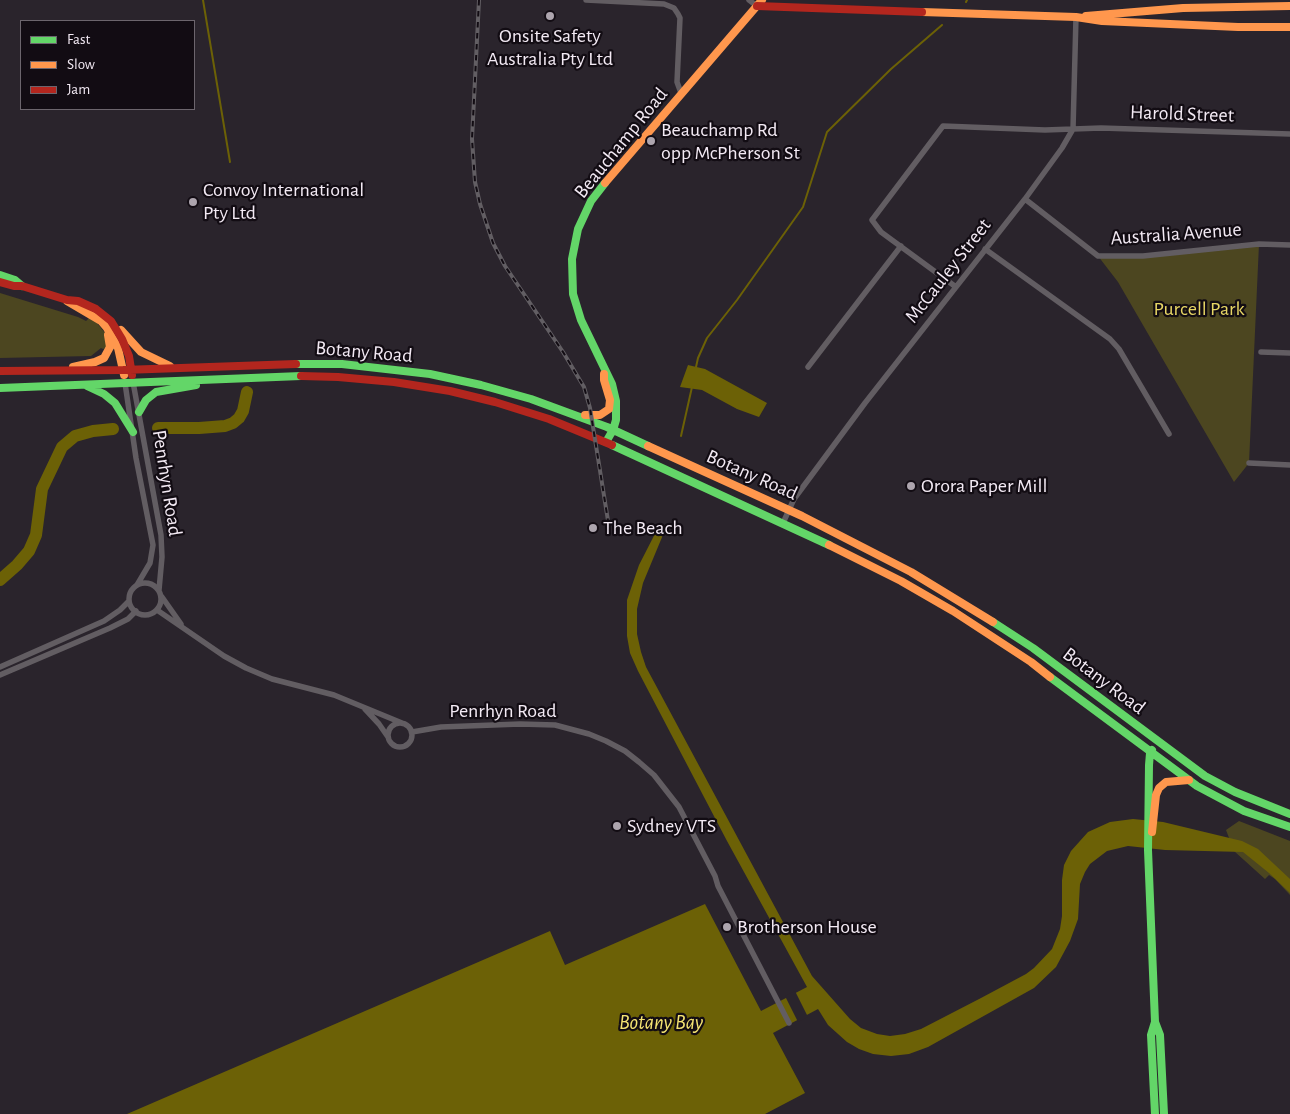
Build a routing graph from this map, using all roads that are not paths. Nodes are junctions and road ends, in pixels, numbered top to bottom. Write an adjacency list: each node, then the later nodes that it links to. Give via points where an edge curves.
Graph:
1 (586, 0): 9 (street, via 664,4 674,8 680,18 677,82)
2 (749, 0): 3 (street)
3 (759, 3): 6 (main road); 9 (main road, Beauchamp Road)
4 (1290, 6): 5 (main road)
5 (1183, 8): 6 (main road); 7 (main road)
6 (1076, 17): 7 (main road); 10 (street, McCauley Street)
7 (1180, 24): 8 (main road)
8 (1290, 27)
9 (681, 93): 28 (main road, Beauchamp Road, via 591,201 574,242 573,294)
10 (1073, 129): 11 (street, Harold Street); 12 (street, McCauley Street); 14 (street, Harold Street, via 943,126 872,220 881,232)
11 (1290, 134)
12 (1025, 199): 13 (street, Australia Avenue, via 1098,256 1143,256 1259,244); 15 (street, McCauley Street)
13 (1290, 245)
14 (901, 246): 19 (street); 26 (street)
15 (985, 249): 19 (street, McCauley Street); 38 (street, via 1110,339)
16 (0, 275): 18 (main road)
17 (0, 282): 18 (main road)
18 (22, 286): 20 (main road)
19 (956, 287): 42 (street, McCauley Street, via 865,403)
20 (67, 300): 21 (main road); 22 (main road, via 88,304)
21 (89, 315): 27 (main road, via 101,321 112,335); 30 (main road, via 105,330 110,342 109,350 100,360)
22 (110, 321): 25 (main road, via 141,352); 27 (main road, via 129,356)
23 (1261, 352): 24 (street)
24 (1290, 353)
25 (172, 367): 27 (main road, Botany Road); 36 (main road, Botany Road, via 306,363 395,369 481,385)
26 (808, 367)
27 (128, 369): 30 (main road, Botany Road); 32 (main road)
28 (604, 370): 36 (main road, via 609,409 594,416); 39 (main road, Beauchamp Road, via 616,401 616,420)
29 (0, 371): 30 (main road)
30 (55, 371)
31 (234, 379): 32 (main road, Botany Road); 35 (main road, via 156,392); 39 (main road, Botany Road, via 338,377 422,386 511,407 578,431)
32 (129, 382): 33 (main road, Botany Road); 35 (street, Penrhyn Road); 37 (street, Penrhyn Road)
33 (82, 385): 34 (main road, Botany Road); 37 (main road, via 109,397)
34 (0, 388)
35 (139, 412): 45 (street, Penrhyn Road, via 161,535)
36 (575, 415): 39 (main road, Botany Road)
37 (133, 432): 44 (street, Penrhyn Road, via 153,545 150,563)
38 (1169, 434)
39 (609, 436): 42 (main road, Botany Road); 43 (main road, Botany Road)
40 (1249, 463): 41 (street)
41 (1290, 465)
42 (789, 510): 43 (street, McCauley Street); 56 (main road, Botany Road, via 911,572 974,610 1061,668)
43 (782, 523): 57 (main road, Botany Road, via 866,562 953,611 1031,662)
44 (137, 585): 45 (street, via 149,583); 46 (street)
45 (160, 593): 47 (street, via 161,603); 49 (street)
46 (129, 601): 48 (street); 50 (street, via 104,621)
47 (157, 610): 48 (street, via 148,614); 49 (street)
48 (136, 612): 51 (street, via 110,628)
49 (184, 627): 52 (street, via 246,668 272,679 334,695)
50 (0, 667)
51 (0, 675)
52 (363, 708): 53 (street); 55 (street)
53 (402, 723): 54 (street, via 407,724); 55 (street, via 391,726)
54 (412, 732): 55 (street, Penrhyn Road, via 410,741 402,746 393,744); 63 (street, Penrhyn Road, via 441,727 555,725 606,741 654,774 679,807)
55 (388, 737)
56 (1159, 742): 57 (main road); 59 (main road, Botany Road, via 1220,784 1260,804)
57 (1150, 753): 58 (main road, Botany Road); 60 (main road)
58 (1189, 780): 60 (main road, via 1162,785 1156,795); 61 (main road, Botany Road, via 1244,811)
59 (1290, 814)
60 (1151, 819): 62 (main road, via 1148,850)
61 (1290, 827)
62 (1155, 1022): 64 (main road, via 1151,1035); 65 (main road, via 1160,1035)
63 (789, 1024)
64 (1154, 1114)
65 (1164, 1114)

